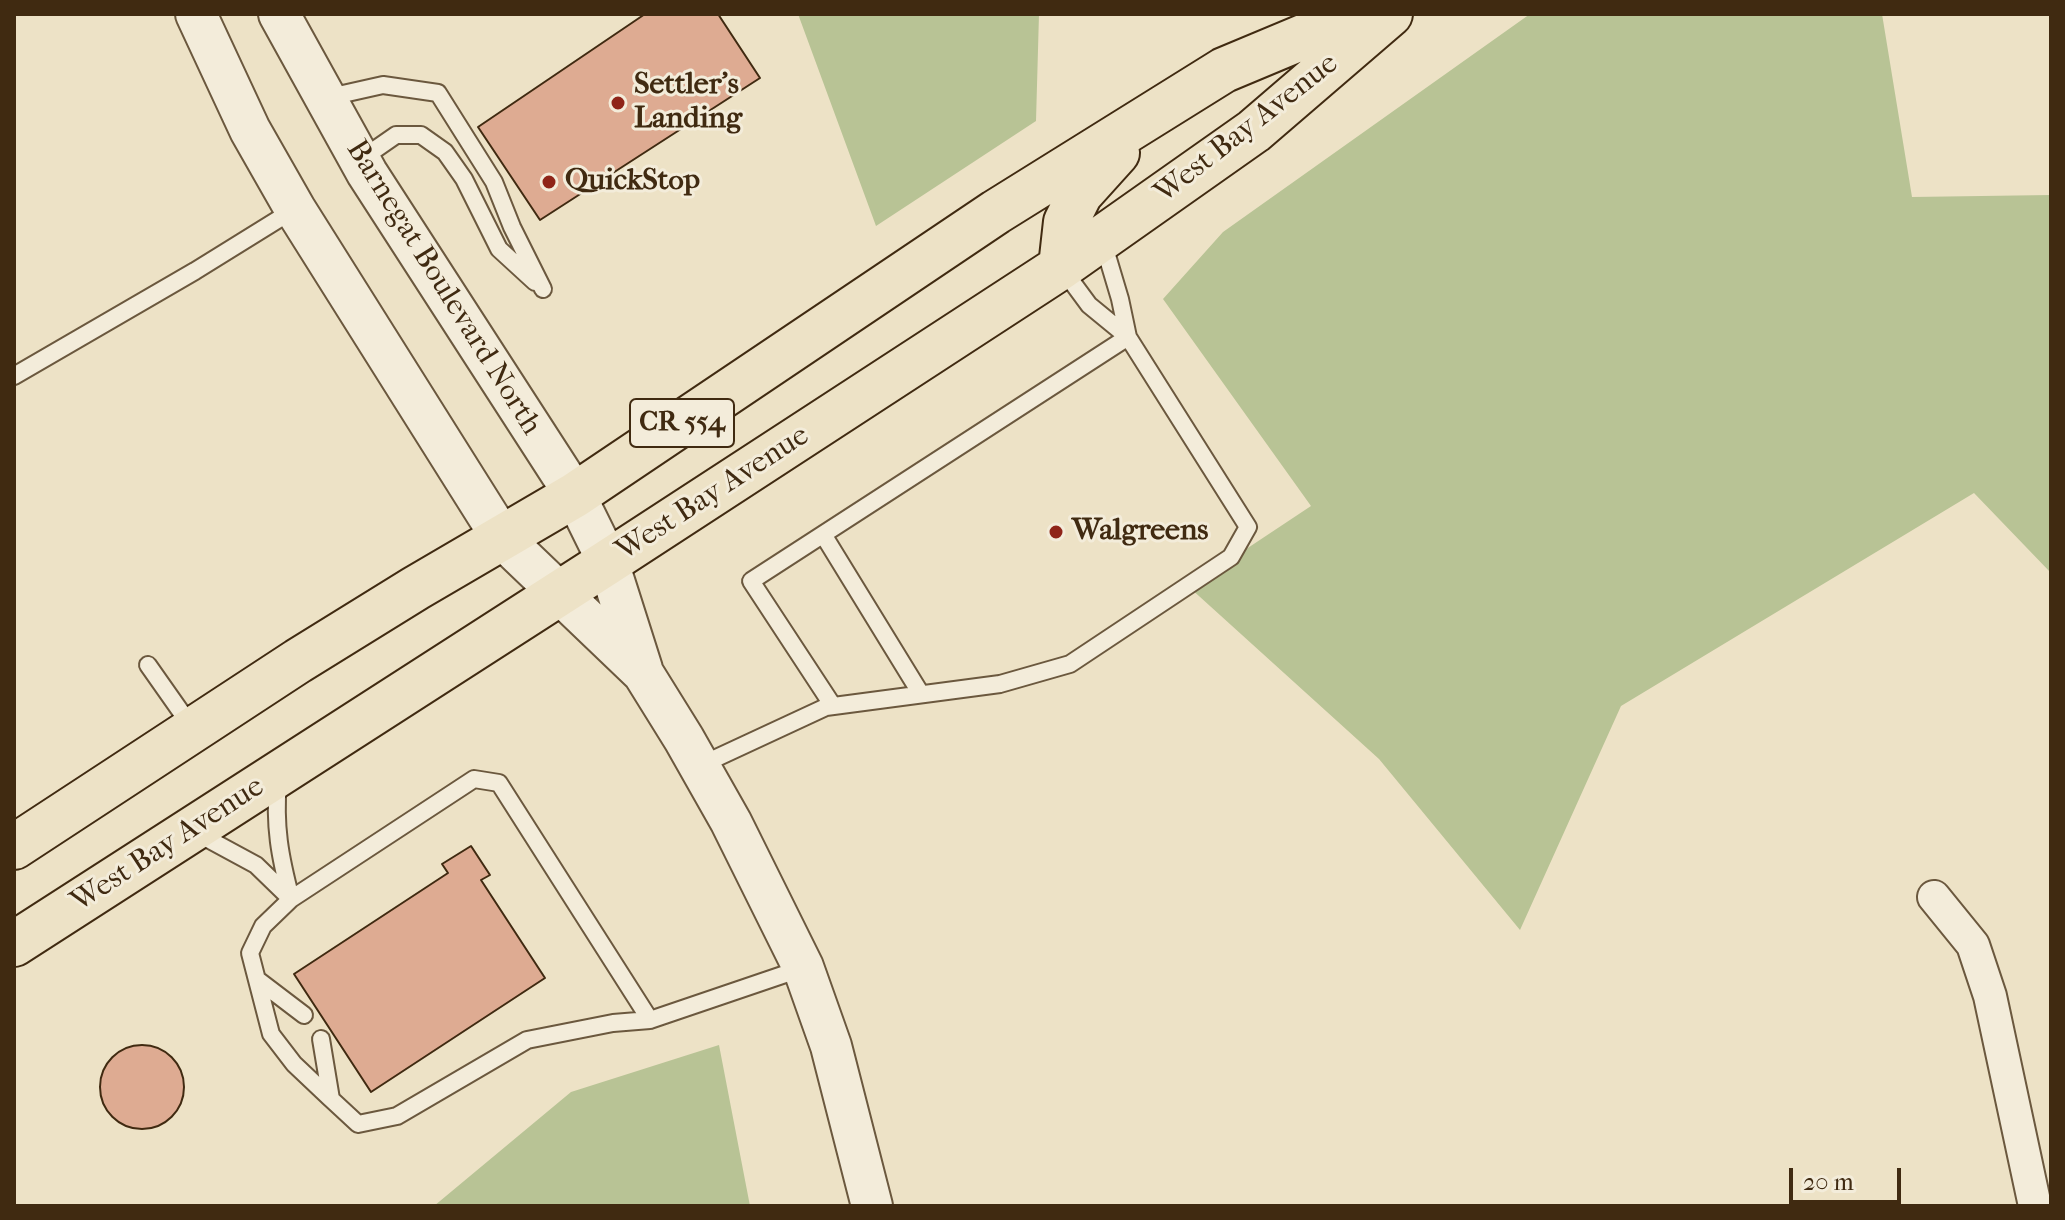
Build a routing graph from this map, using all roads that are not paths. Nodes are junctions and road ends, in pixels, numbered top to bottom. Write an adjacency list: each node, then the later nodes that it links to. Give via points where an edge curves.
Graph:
1 (196, 14): 8 (street, via 250,130)
2 (279, 14): 5 (street, Barnegat Boulevard North)
3 (1358, 14): 6 (main road, West Bay Avenue / CR 554, via 1224,70)
4 (1390, 14): 9 (main road, West Bay Avenue / CR 554, via 1254,131)
5 (325, 98): 7 (street, Barnegat Boulevard North); 7 (lane, via 383,85 438,93 494,182 543,289 499,249 464,179 433,143 421,135 396,135)
6 (1154, 113): 10 (main road, via 1080,194 1066,222); 13 (main road, West Bay Avenue / CR 554, via 996,212)
7 (360, 160): 13 (street, Barnegat Boulevard North)
8 (295, 209): 12 (lane); 15 (street)
9 (1102, 239): 10 (main road, West Bay Avenue / CR 554); 11 (lane)
10 (1061, 267): 11 (lane, via 1089,305); 16 (main road, West Bay Avenue / CR 554)
11 (1128, 337): 14 (lane); 20 (lane, via 1248,527 1231,557 1070,664 1000,684)
12 (14, 376)
13 (575, 495): 15 (main road, West Bay Avenue / CR 554); 16 (street, Barnegat Boulevard North)
14 (824, 536): 20 (lane); 21 (lane, via 751,581)
15 (502, 538): 17 (street); 22 (main road, West Bay Avenue / CR 554)
16 (608, 562): 17 (main road, West Bay Avenue); 19 (street, Barnegat Boulevard North)
17 (559, 591): 19 (street); 24 (main road, West Bay Avenue)
18 (148, 665): 22 (lane)
19 (643, 673): 23 (street)
20 (921, 694): 21 (lane)
21 (833, 706): 23 (lane)
22 (193, 729): 26 (main road, West Bay Avenue / CR 554)
23 (699, 766): 30 (street)
24 (278, 773): 25 (main road, West Bay Avenue); 28 (lane, via 275,820)
25 (191, 830): 28 (lane, via 256,865); 29 (main road, West Bay Avenue)
26 (14, 847)
27 (1934, 897): 37 (street, via 1973,945 1990,996)
28 (291, 899): 31 (lane, via 263,926 250,953); 33 (lane, via 474,779 499,783)
29 (14, 944)
30 (803, 967): 33 (lane); 36 (street, via 831,1046)
31 (258, 980): 32 (lane); 35 (lane, via 271,1034)
32 (304, 1015)
33 (650, 1020): 35 (lane, via 527,1040 397,1116 358,1124)
34 (321, 1039): 35 (lane)
35 (331, 1099)
36 (872, 1206)
37 (2035, 1206)

